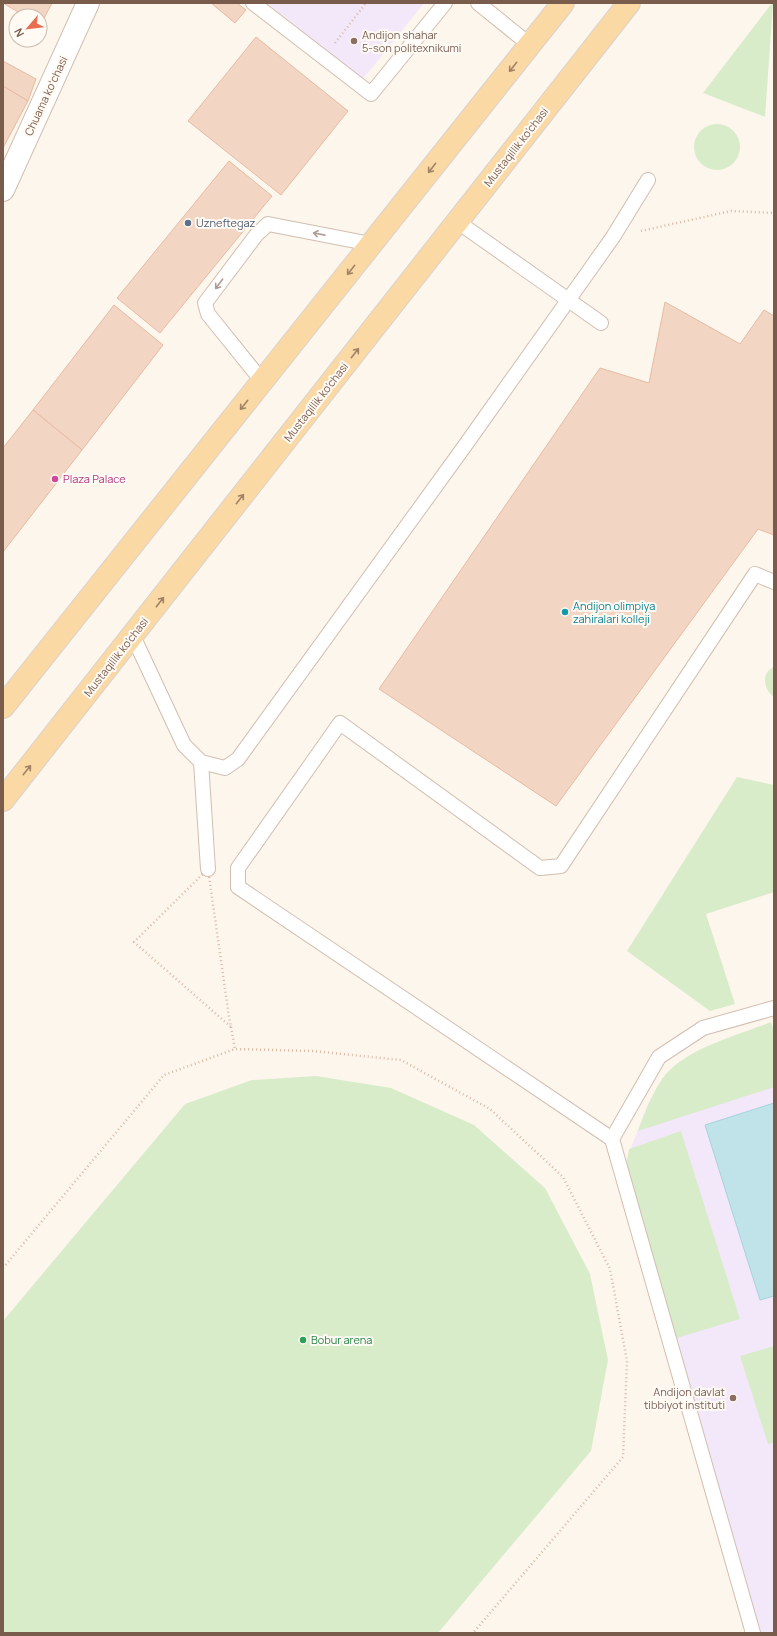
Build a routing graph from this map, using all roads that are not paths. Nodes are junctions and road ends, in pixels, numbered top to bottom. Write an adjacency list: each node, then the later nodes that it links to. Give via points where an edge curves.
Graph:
1 (88, 3): 9 (street, Chuama koʻchasi)
2 (253, 3): 3 (lane, via 371,94)
3 (445, 3)
4 (478, 3): 7 (lane)
5 (563, 3): 7 (main road)
6 (630, 3): 10 (main road, Mustaqillik ko'chasi)
7 (530, 45): 11 (main road, one-way to 11)
8 (648, 180): 12 (lane, via 613,237)
9 (3, 190)
10 (458, 222): 12 (lane); 16 (main road, Mustaqillik ko'chasi, one-way to 10)
11 (371, 244): 14 (main road, one-way to 14); 14 (lane, one-way to 14, via 268,224 257,234 205,304 208,314)
12 (568, 299): 13 (lane); 18 (lane, via 238,759 225,768)
13 (601, 323)
14 (262, 381): 17 (main road, one-way to 17)
15 (774, 582): 22 (lane, via 755,574 561,866 540,868 340,723 238,868 238,887)
16 (133, 636): 18 (lane, via 184,745); 19 (main road, Mustaqillik ko'chasi, one-way to 16)
17 (3, 707)
18 (201, 762): 20 (lane)
19 (3, 800)
20 (208, 869)
21 (774, 1008): 22 (lane, via 703,1028 659,1057)
22 (612, 1139): 23 (lane)
23 (753, 1633)

